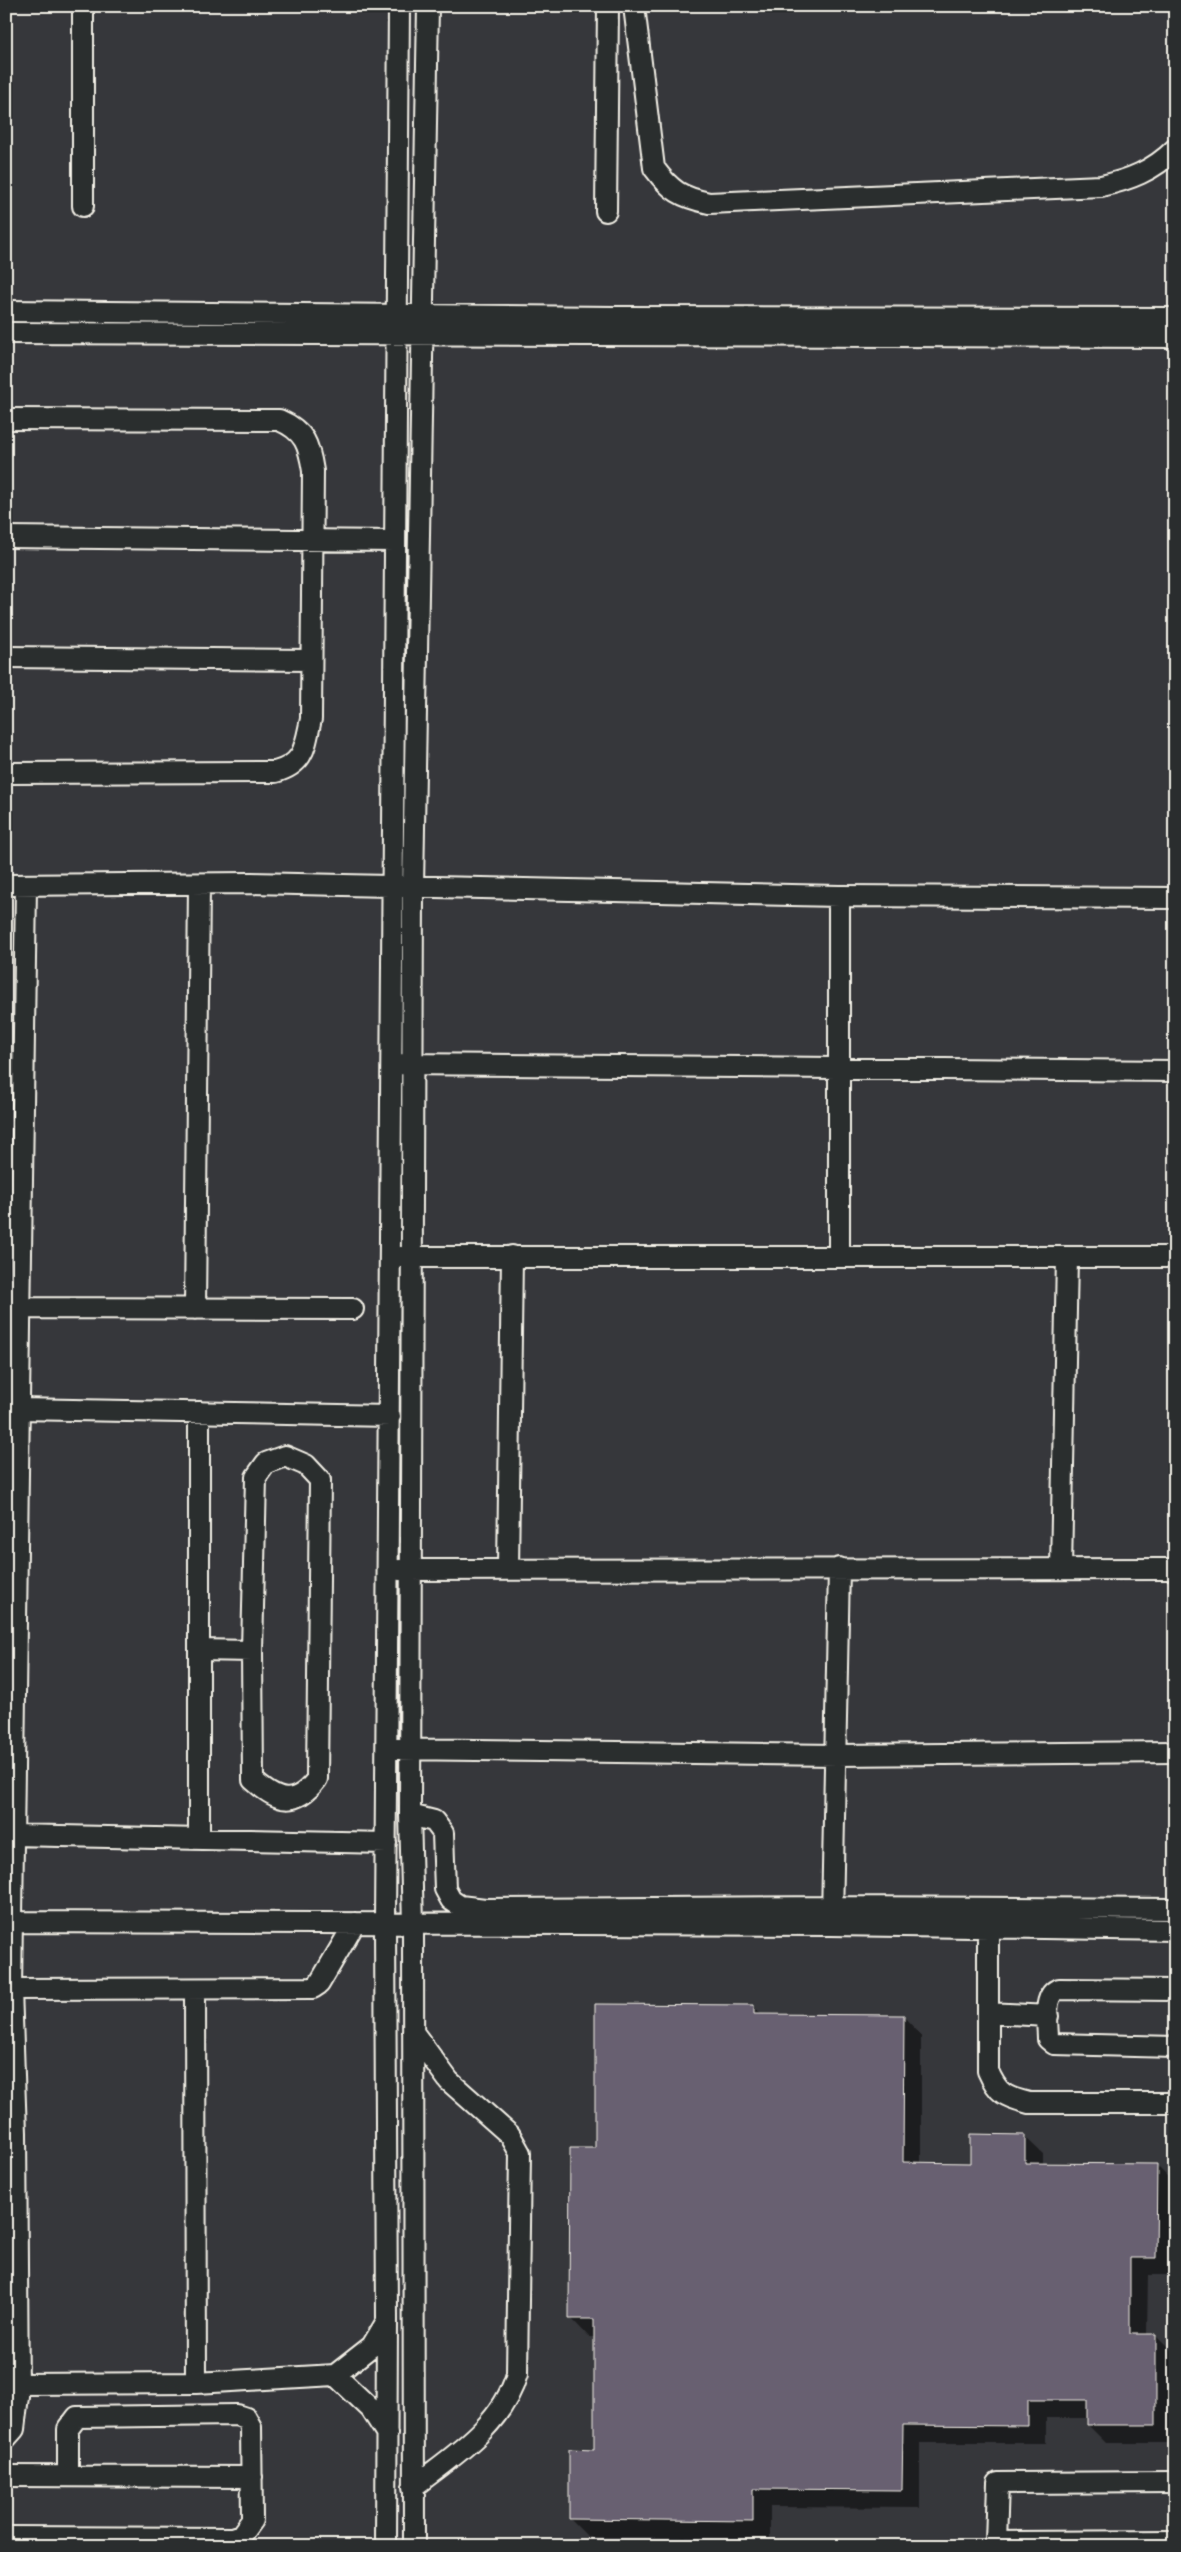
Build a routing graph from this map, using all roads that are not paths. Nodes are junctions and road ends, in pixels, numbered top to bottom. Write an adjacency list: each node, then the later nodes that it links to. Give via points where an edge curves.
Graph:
1 (83, 6): 7 (lane)
2 (400, 6): 10 (lane)
3 (428, 6): 11 (lane)
4 (608, 6): 8 (lane)
5 (634, 6): 6 (lane, via 654,168 667,186 686,198 708,203 1100,186 1125,181 1148,171)
6 (1175, 149)
7 (83, 206)
8 (606, 211)
9 (6, 311): 10 (lane)
10 (396, 314): 11 (lane); 14 (lane)
11 (424, 316): 12 (lane); 15 (lane)
12 (1175, 318)
13 (6, 333): 14 (lane)
14 (396, 335): 15 (lane); 20 (lane)
15 (424, 336): 16 (lane); 27 (lane)
16 (1175, 336)
17 (6, 419): 19 (lane, via 280,420 291,424 310,445)
18 (6, 537): 19 (lane)
19 (312, 541): 20 (lane); 22 (lane)
20 (394, 541): 26 (lane)
21 (6, 657): 22 (lane)
22 (311, 660): 23 (lane, via 311,719 299,760 287,769 251,773)
23 (6, 773)
24 (199, 884): 25 (lane); 26 (lane); 43 (lane)
25 (16, 885): 34 (lane)
26 (392, 886): 27 (lane); 30 (lane)
27 (413, 887): 28 (lane); 31 (lane)
28 (839, 896): 29 (lane); 32 (lane)
29 (1175, 898)
30 (391, 1064): 31 (lane); 38 (lane)
31 (413, 1064): 32 (lane); 35 (lane)
32 (839, 1067): 33 (lane); 37 (lane)
33 (1175, 1071)
34 (15, 1102): 41 (lane)
35 (412, 1256): 36 (lane); 38 (lane); 52 (lane)
36 (512, 1256): 37 (lane); 53 (lane)
37 (839, 1256): 39 (lane)
38 (390, 1257): 47 (lane)
39 (1067, 1257): 40 (lane); 50 (lane)
40 (1175, 1257)
41 (14, 1261): 42 (lane)
42 (21, 1308): 43 (lane); 45 (lane)
43 (195, 1309): 44 (lane)
44 (353, 1309)
45 (20, 1409): 46 (lane); 61 (lane)
46 (200, 1412): 47 (lane); 54 (lane)
47 (390, 1416): 49 (lane)
48 (838, 1568): 50 (lane); 53 (lane); 59 (lane)
49 (389, 1569): 52 (lane); 56 (lane)
50 (1061, 1569): 51 (lane)
51 (1175, 1569)
52 (411, 1570): 53 (lane); 57 (lane)
53 (508, 1570)
54 (199, 1650): 55 (lane); 62 (lane)
55 (252, 1651): 55 (lane, via 256,1477 266,1463 285,1456 306,1465 320,1480 317,1779 306,1794 285,1799 268,1794 253,1780)
56 (388, 1749): 57 (lane); 63 (lane)
57 (410, 1750): 59 (lane); 60 (lane)
58 (1175, 1752): 59 (lane)
59 (837, 1755): 65 (lane)
60 (410, 1815): 65 (lane, via 434,1821 443,1833 446,1888 451,1900 460,1906); 69 (lane)
61 (13, 1835): 62 (lane); 66 (lane)
62 (199, 1839): 63 (lane)
63 (386, 1843): 68 (lane)
64 (1175, 1909): 65 (lane)
65 (833, 1916): 69 (lane); 70 (lane)
66 (12, 1922): 67 (lane); 72 (lane)
67 (355, 1923): 68 (lane); 73 (lane, via 319,1984 313,1988)
68 (385, 1923): 69 (lane); 82 (lane)
69 (413, 1924): 77 (lane)
70 (988, 1927): 71 (lane); 75 (lane)
71 (1175, 1930)
72 (11, 1989): 73 (lane); 80 (lane)
73 (195, 1989): 84 (lane)
74 (1175, 1990): 76 (lane, via 1059,1989 1049,1996)
75 (988, 2013): 76 (lane); 79 (lane, via 988,2071 995,2086 1008,2097 1029,2103)
76 (1048, 2016): 78 (lane, via 1048,2039 1054,2044)
77 (413, 2032): 92 (lane); 92 (lane, via 449,2081 510,2134 520,2153 517,2374 512,2391 489,2425)
78 (1175, 2047)
79 (1175, 2103)
80 (11, 2133): 81 (lane)
81 (12, 2288): 85 (lane)
82 (388, 2319): 83 (lane, via 372,2346); 86 (lane)
83 (335, 2375): 84 (lane); 86 (lane, via 371,2409)
84 (196, 2383): 85 (lane)
85 (18, 2384): 87 (lane, via 14,2429)
86 (387, 2434): 95 (lane)
87 (6, 2438)
88 (6, 2476): 89 (lane)
89 (68, 2476): 90 (lane); 90 (lane, via 68,2429 77,2418 237,2415 246,2418 252,2427)
90 (252, 2477): 93 (lane, via 252,2520 241,2535 232,2538)
91 (1175, 2482): 94 (lane, via 998,2483 996,2542)
92 (413, 2487): 96 (lane)
93 (6, 2537)
94 (1175, 2541)
95 (386, 2546)
96 (414, 2546)

